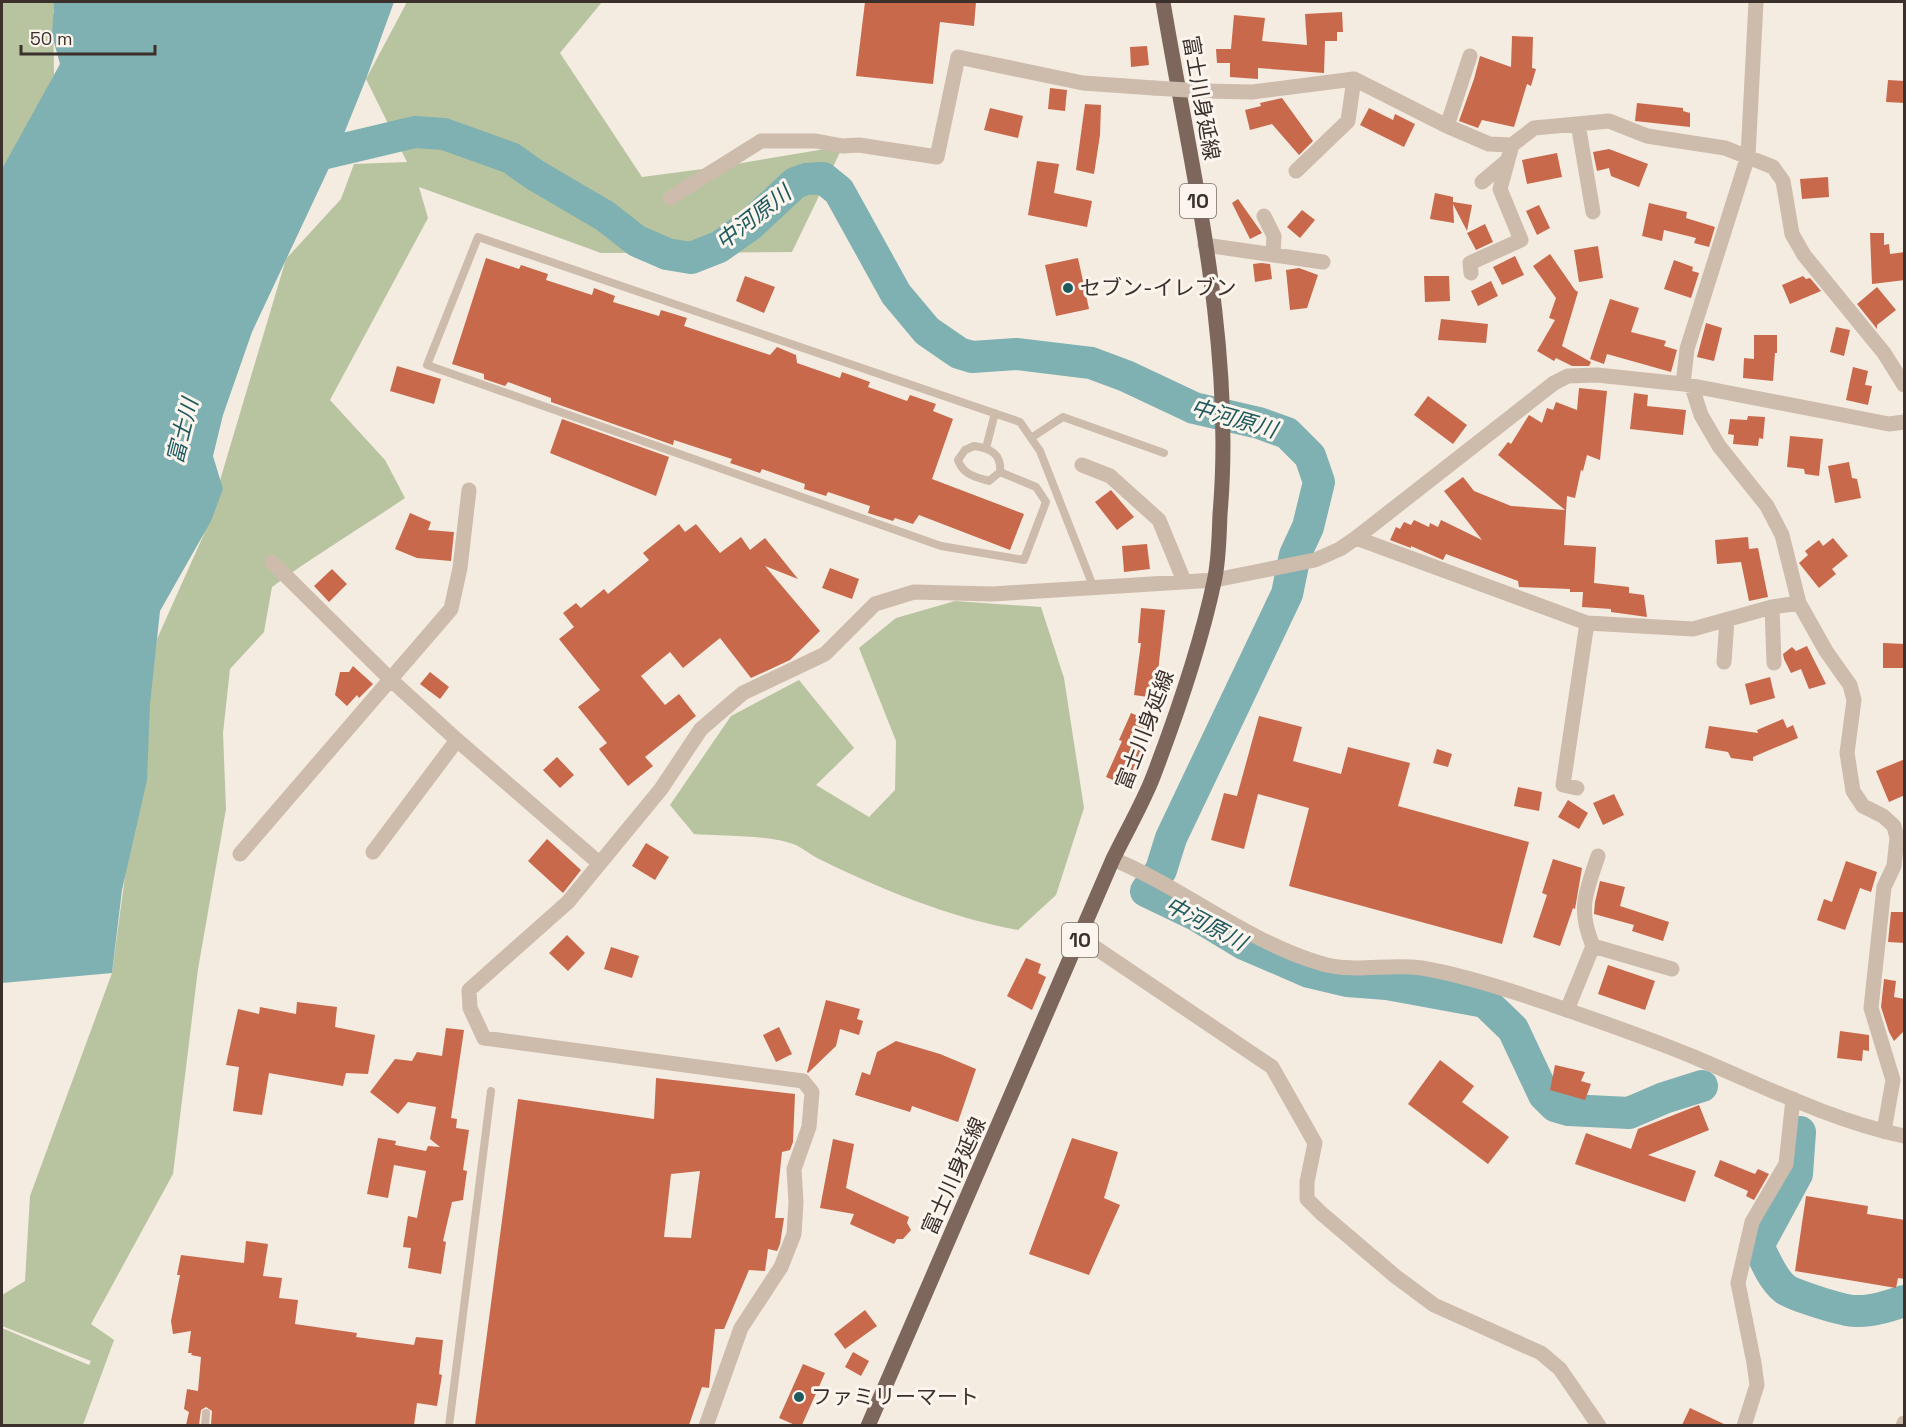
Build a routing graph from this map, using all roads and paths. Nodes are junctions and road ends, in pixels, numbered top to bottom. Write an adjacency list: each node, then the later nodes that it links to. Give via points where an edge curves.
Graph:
1 (1163, 2): 14 (main road, 富士川身延線 / 10)
2 (1756, 2): 8 (street)
3 (1470, 56): 6 (street)
4 (1354, 79): 6 (street); 9 (street, via 1348,121); 11 (street, bridge, via 1252,92 1154,88 1083,83 958,57 937,157 860,145 761,141)
5 (1578, 124): 7 (street, via 1534,128); 8 (street, via 1609,121 1647,136 1725,148); 12 (street)
6 (1447, 126): 7 (street)
7 (1510, 152): 10 (street); 17 (street, via 1500,189 1521,240 1470,262)
8 (1748, 156): 18 (street, via 1773,167 1783,182 1792,234 1804,255 1884,353); 19 (street, via 1687,349)
9 (1296, 171)
10 (1482, 182)
11 (670, 198)
12 (1593, 212)
13 (1264, 216): 15 (street, via 1274,236)
14 (1204, 245): 15 (street); 30 (main road, 富士川身延線 / 10, via 1223,402)
15 (1273, 255): 16 (street)
16 (1323, 262)
17 (1471, 273)
18 (1905, 385)
19 (1688, 386): 21 (street, via 1889,424); 28 (street, via 1597,375 1568,376); 33 (street, via 1719,446 1767,506 1782,535)
20 (995, 413): 22 (lane, via 1020,422); 23 (lane); 26 (lane, via 478,237 427,365 941,546 1024,560 1046,502 1036,487)
21 (1905, 422)
22 (1031, 438): 24 (lane, via 1063,417); 32 (lane, via 1040,451)
23 (986, 448): 26 (lane, via 997,455); 26 (lane, via 974,446 965,450 958,460 960,468 989,481)
24 (1164, 453)
25 (1082, 465): 31 (street, via 1110,476 1159,520)
26 (1000, 472)
27 (469, 490): 39 (street, via 451,609)
28 (1356, 538): 30 (street, via 1315,560); 36 (street)
29 (272, 562): 39 (street)
30 (1215, 580): 31 (street); 45 (main road, 富士川身延線 / 10, via 1197,650 1152,778)
31 (1184, 581): 32 (street)
32 (1093, 586): 46 (street, via 992,594 914,592 875,604 825,654 743,693 701,729 662,789)
33 (1799, 603): 34 (street); 53 (street, via 1850,685 1854,700 1847,753 1853,791 1863,806 1894,826 1897,838 1894,866 1884,887 1871,1008 1893,1080)
34 (1772, 607): 35 (street); 38 (street)
35 (1727, 620): 36 (street, via 1693,629); 37 (street)
36 (1587, 623): 41 (street, via 1563,784)
37 (1725, 662)
38 (1774, 663)
39 (390, 679): 40 (street); 43 (street)
40 (457, 740): 42 (street); 46 (street)
41 (1577, 788)
42 (374, 852)
43 (240, 854)
44 (1598, 856): 48 (street, via 1583,906)
45 (1113, 859): 47 (main road, 富士川身延線 / 10); 50 (street, via 1293,954 1327,965 1420,968)
46 (599, 863): 58 (street, via 568,902 469,990 470,1008 484,1038 803,1081 812,1092 809,1127 794,1169 794,1234 782,1267 741,1328)
47 (1081, 938): 59 (main road, 富士川身延線 / 10); 60 (street, via 1272,1067 1316,1143 1307,1199 1434,1305 1541,1353 1560,1369)
48 (1593, 946): 49 (street); 50 (street)
49 (1672, 969)
50 (1567, 1010): 52 (street, via 1687,1054)
51 (491, 1091): 57 (lane)
52 (1793, 1099): 53 (street); 61 (street, via 1786,1164 1752,1222 1738,1283 1757,1385)
53 (1884, 1131): 54 (street)
54 (1905, 1136)
55 (206, 1413): 56 (lane)
56 (205, 1425)
57 (449, 1425)
58 (706, 1425)
59 (868, 1425)
60 (1599, 1425)
61 (1744, 1425)

